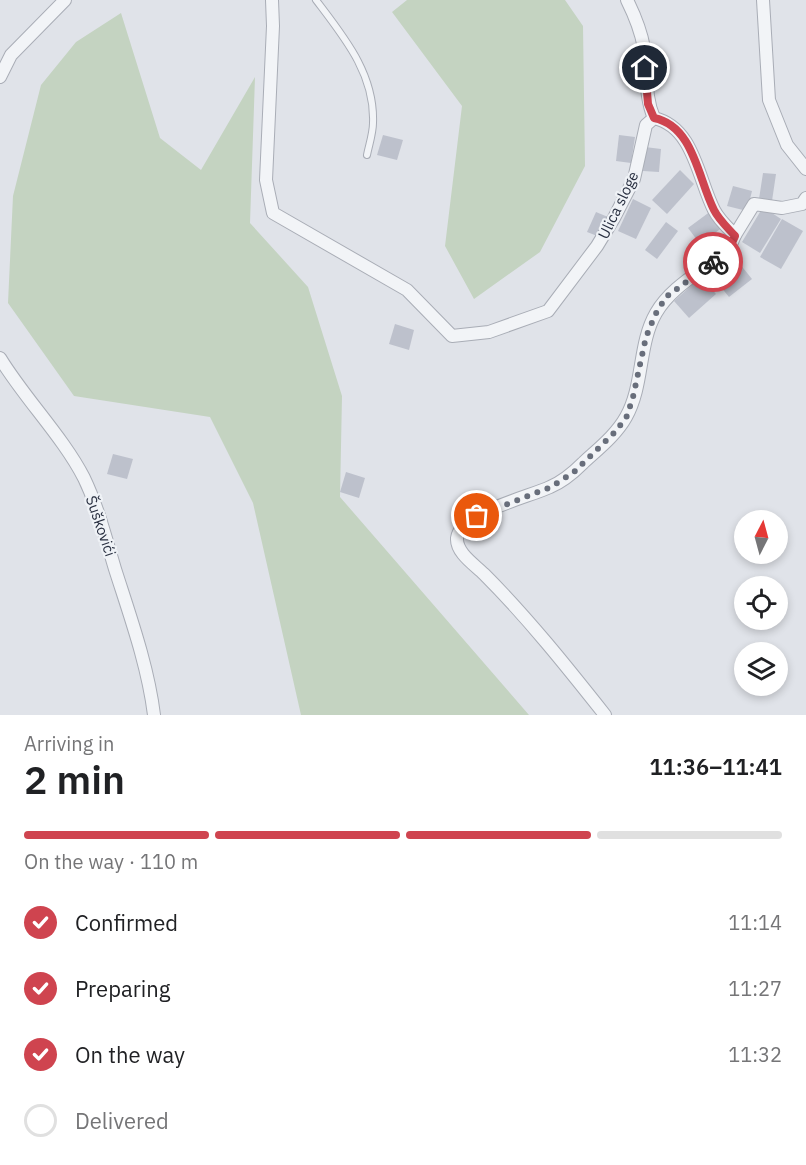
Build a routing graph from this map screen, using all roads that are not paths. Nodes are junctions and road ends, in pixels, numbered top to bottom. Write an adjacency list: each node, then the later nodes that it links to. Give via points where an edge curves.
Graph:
1 (65, 0): 6 (street, via 11,55)
2 (272, 0): 7 (street, Ulica sloge, via 266,180 273,213 407,290 452,336 489,332 548,311 614,218 634,179 646,125)
3 (316, 0): 8 (lane, via 351,46 369,86 374,123)
4 (627, 0): 7 (street, via 638,20 648,104)
5 (763, 0): 9 (street, via 769,100 787,145)
6 (0, 77)
7 (654, 118): 11 (street, via 678,129 715,212)
8 (367, 155)
9 (806, 169)
10 (806, 198): 11 (street, via 802,204 782,208 754,204)
11 (735, 236): 14 (street, via 721,256 666,297 655,315 627,416 616,431 574,472 551,487 477,516 462,528 457,538 460,550 500,590)
12 (0, 358): 13 (street, Šuškovići, via 84,478 141,655)
13 (154, 715)
14 (605, 715)

